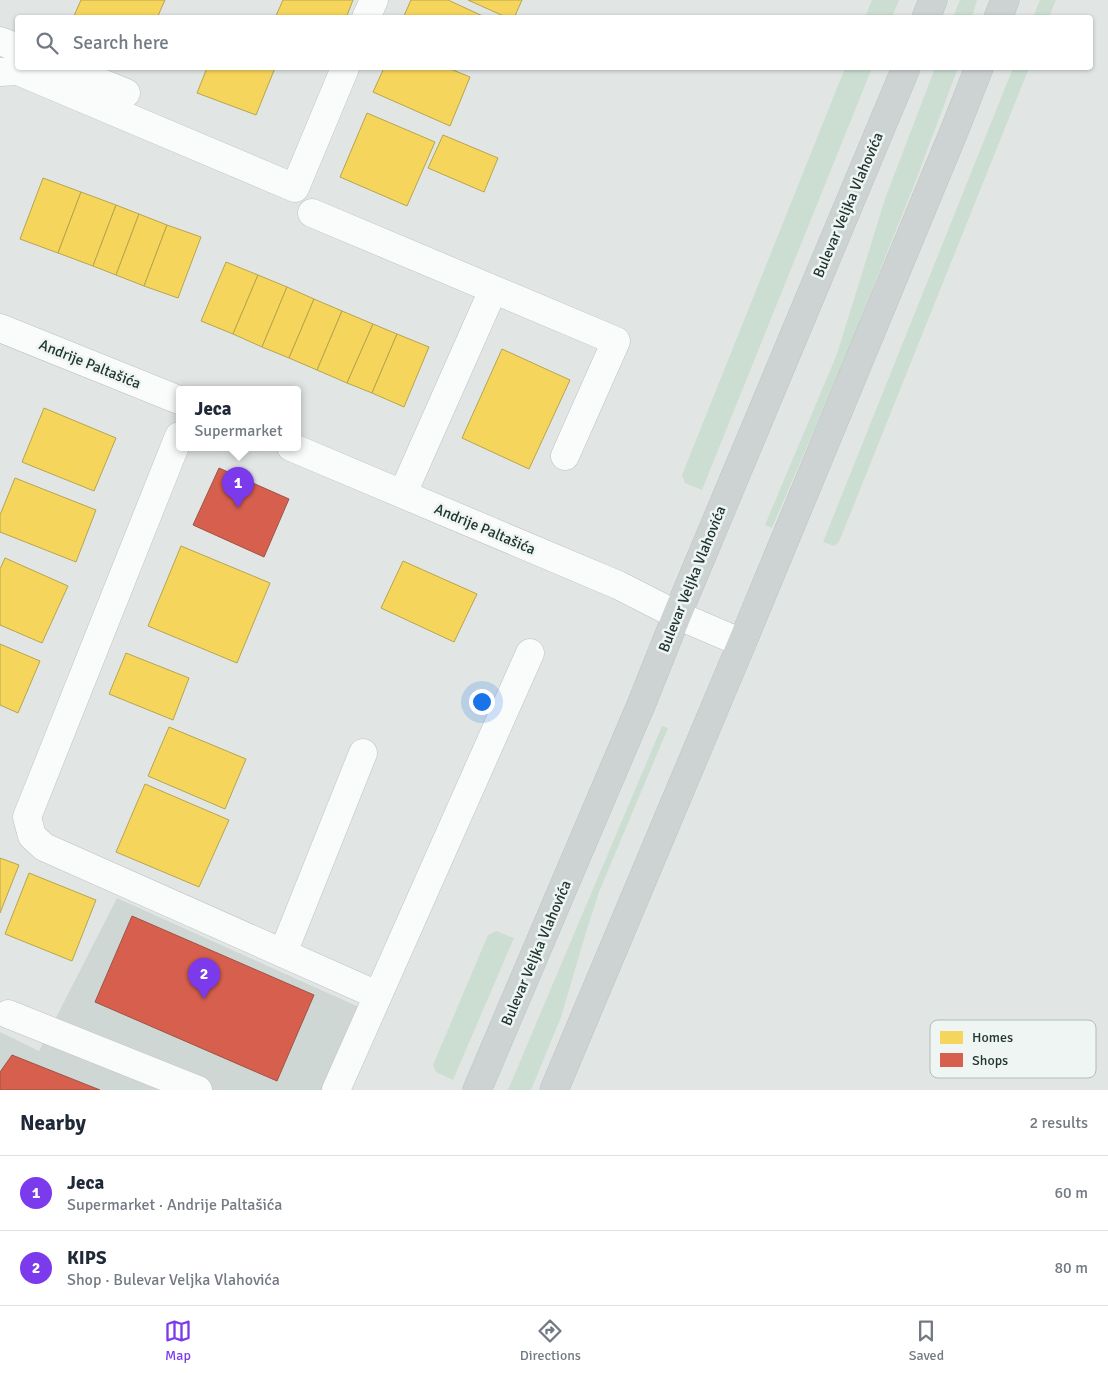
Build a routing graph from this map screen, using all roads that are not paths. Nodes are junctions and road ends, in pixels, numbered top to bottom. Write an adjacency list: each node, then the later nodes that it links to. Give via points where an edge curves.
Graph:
1 (374, 0): 4 (street)
2 (933, 0): 5 (main road)
3 (1005, 0): 6 (main road)
4 (367, 15)
5 (927, 15)
6 (999, 15)
7 (0, 40): 8 (street)
8 (15, 47)
9 (70, 70): 14 (street)
10 (345, 70): 13 (street, via 295,188 18,71)
11 (905, 70): 23 (main road, Bulevar Veljka Vlahovića)
12 (978, 70): 24 (main road)
13 (0, 72)
14 (126, 93)
15 (312, 214): 16 (street)
16 (493, 290): 21 (street, via 616,341); 22 (street)
17 (0, 328): 18 (street, Andrije Paltašića)
18 (176, 399)
19 (176, 444): 27 (street, via 27,817 32,836 44,846)
20 (301, 451): 22 (street, Andrije Paltašića)
21 (565, 456)
22 (403, 493): 23 (street, Andrije Paltašića, via 618,585)
23 (677, 615): 24 (street, Andrije Paltašića); 32 (main road, Bulevar Veljka Vlahovića)
24 (742, 643): 33 (main road)
25 (530, 653): 28 (street)
26 (364, 753): 27 (street)
27 (283, 953): 28 (street)
28 (377, 995): 31 (street)
29 (8, 1014): 30 (street)
30 (198, 1090)
31 (336, 1090)
32 (477, 1090)
33 (554, 1090)

